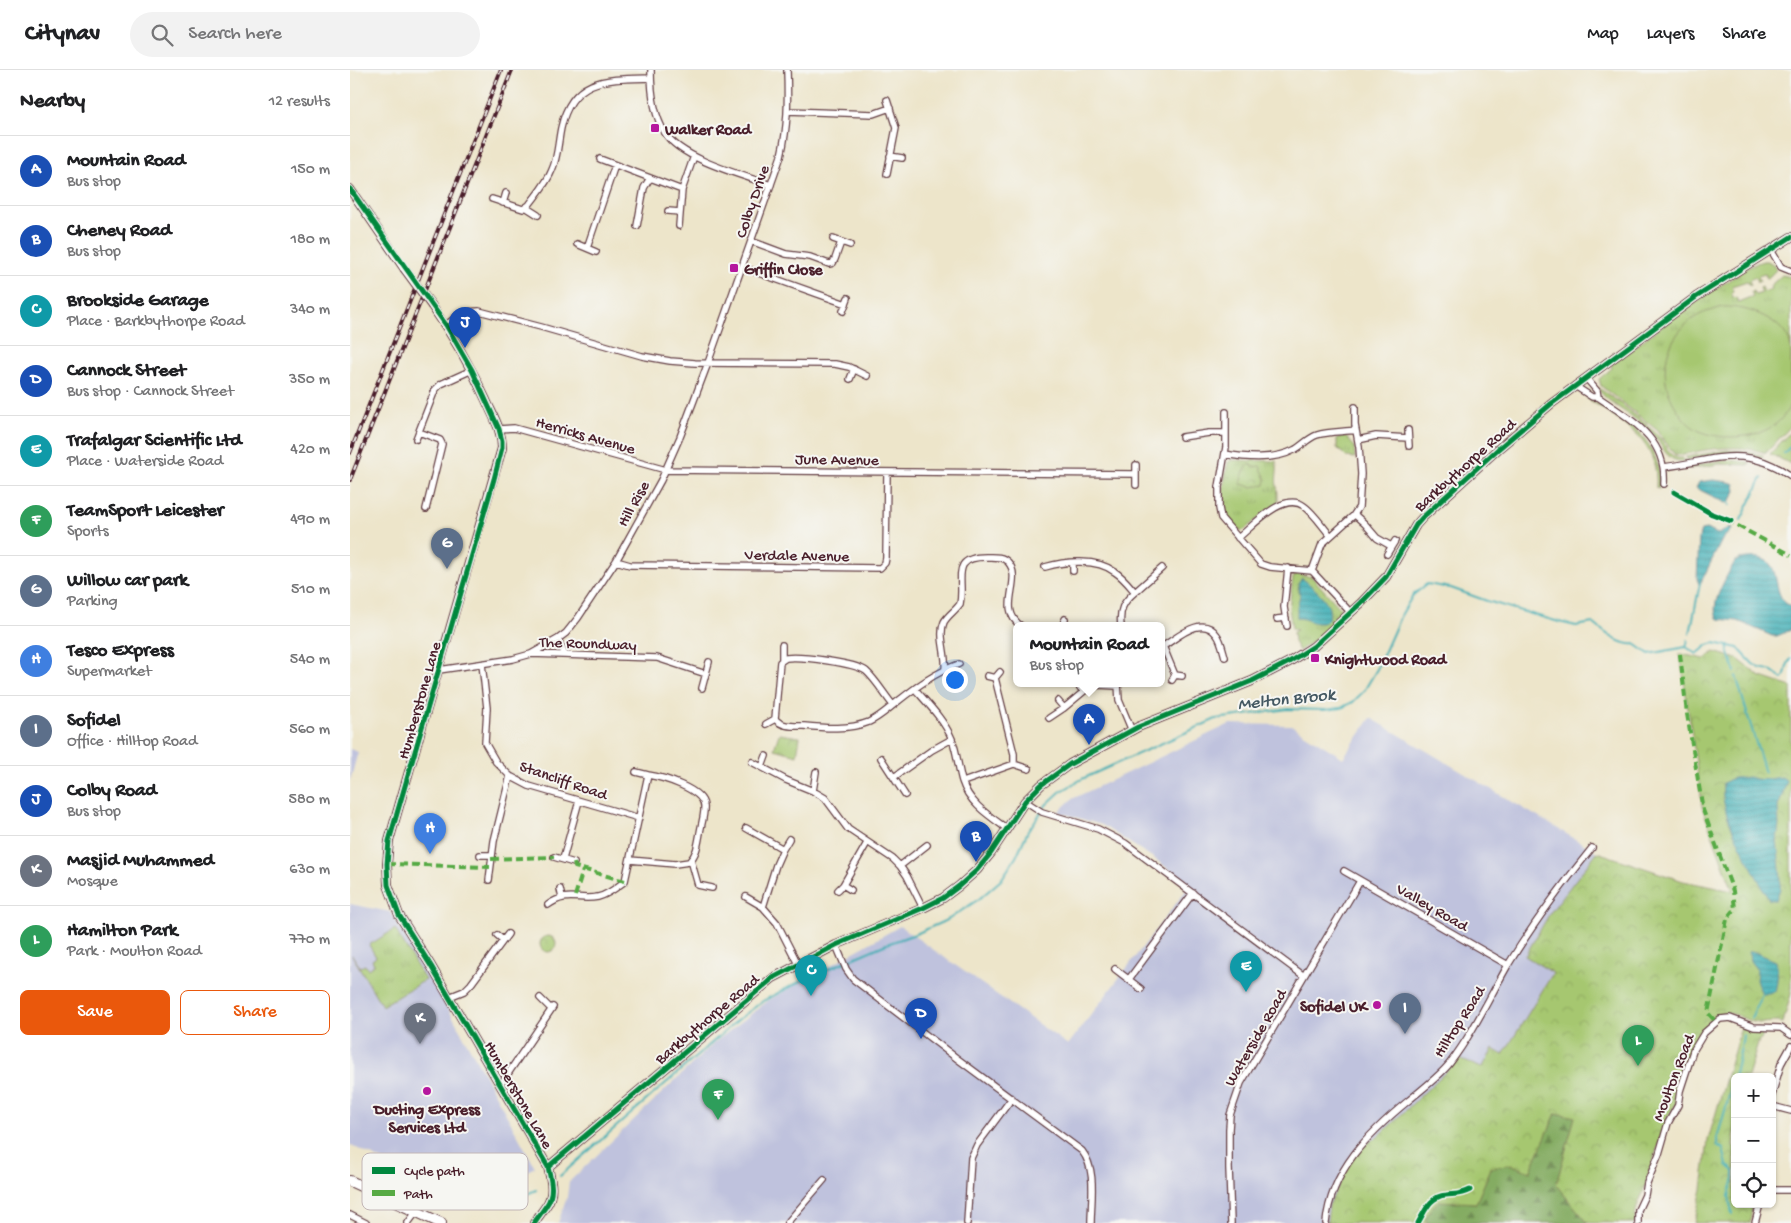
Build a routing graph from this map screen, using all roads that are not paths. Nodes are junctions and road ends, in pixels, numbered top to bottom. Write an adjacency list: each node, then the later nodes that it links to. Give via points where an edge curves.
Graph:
1 (651, 70): 3 (street)
2 (787, 70): 6 (street, Colby Drive)
3 (651, 78): 7 (street, via 655,111 665,134); 20 (street, via 602,81 579,93 570,102 552,170)
4 (888, 100): 5 (street)
5 (890, 108): 6 (street, via 873,114); 8 (street, via 896,128)
6 (788, 111): 14 (street, Colby Drive, via 781,156)
7 (694, 156): 14 (street); 16 (street)
8 (890, 156): 10 (street); 12 (street)
9 (600, 158): 11 (street)
10 (902, 158)
11 (615, 166): 13 (street); 32 (street)
12 (887, 174)
13 (650, 178): 16 (street); 24 (street, via 644,188)
14 (770, 185): 28 (street, Colby Drive)
15 (350, 189): 40 (street, Humberstone Lane, bridge)
16 (682, 190): 22 (street)
17 (506, 193): 19 (street)
18 (492, 199): 19 (street)
19 (503, 203): 20 (street)
20 (526, 208): 23 (street)
21 (668, 211): 22 (street)
22 (680, 212): 25 (street)
23 (538, 215)
24 (637, 226)
25 (679, 226)
26 (1791, 237): 33 (street, Barkbythorpe Road)
27 (833, 239): 29 (street)
28 (751, 241): 29 (street, via 786,254 830,264); 35 (street, Colby Drive)
29 (842, 242): 31 (street)
30 (577, 244): 32 (street)
31 (850, 245)
32 (587, 248): 34 (street)
33 (1771, 250): 36 (street, via 1782,267); 46 (street, Barkbythorpe Road, via 1696,297)
34 (596, 252)
35 (742, 267): 38 (street); 41 (street, Colby Drive)
36 (1791, 271)
37 (848, 298): 38 (street)
38 (846, 304): 39 (street)
39 (843, 311)
40 (446, 326): 42 (street, via 458,316 479,311 642,356); 44 (street, Humberstone Lane)
41 (717, 337): 42 (street, Hill Rise)
42 (708, 363): 43 (street, via 835,364); 67 (street, Hill Rise)
43 (854, 369): 45 (street); 47 (street)
44 (472, 370): 52 (street, Humberstone Lane); 56 (street, via 434,390)
45 (867, 376)
46 (1586, 378): 48 (street, Barkbythorpe Road); 49 (street)
47 (850, 379)
48 (1575, 386): 49 (street, via 1592,397); 88 (street, Barkbythorpe Road, via 1530,421 1423,517 1386,577)
49 (1598, 397): 66 (street, via 1647,434 1656,446)
50 (1355, 408): 54 (street)
51 (1226, 412): 57 (street)
52 (499, 429): 67 (street, Herricks Avenue, via 514,428); 108 (street, Humberstone Lane, via 502,442 500,456)
53 (1189, 429): 58 (street)
54 (1356, 430): 62 (street); 64 (street, via 1318,434 1295,450 1278,455)
55 (1408, 430): 60 (street)
56 (419, 432): 61 (street); 73 (street, via 440,440 442,444)
57 (1226, 433): 58 (street); 64 (street)
58 (1190, 436): 59 (street)
59 (1182, 437)
60 (1408, 438): 62 (street, via 1376,436); 63 (street)
61 (416, 439)
62 (1358, 440): 74 (street, via 1359,507)
63 (1409, 446)
64 (1225, 454): 76 (street, via 1219,480 1219,511)
65 (1136, 465): 69 (street)
66 (1664, 467): 70 (street, via 1736,456 1767,463); 71 (street)
67 (666, 470): 68 (street, June Avenue); 78 (street, Hill Rise)
68 (887, 472): 69 (street, June Avenue, via 1008,476); 78 (street, Verdale Avenue, via 886,558 880,568 630,565)
69 (1136, 474): 72 (street)
70 (1791, 476)
71 (1664, 484)
72 (1136, 486)
73 (426, 509)
74 (1355, 515): 75 (street); 77 (street, via 1377,538 1393,544)
75 (1330, 536): 76 (street, via 1306,508 1288,503 1278,505); 85 (street, via 1319,548)
76 (1238, 538): 82 (street, via 1261,564)
77 (1387, 554)
78 (616, 560): 96 (street, Hill Rise, via 578,618)
79 (1073, 563): 80 (street); 84 (street); 87 (street, via 1093,563 1109,568)
80 (1045, 566)
81 (1162, 568): 86 (street)
82 (1288, 568): 85 (street); 89 (street, via 1284,604)
83 (1151, 569): 86 (street)
84 (1073, 571)
85 (1312, 571): 88 (street)
86 (1156, 574): 87 (street)
87 (1135, 592): 94 (street, via 1122,605)
88 (1351, 613): 126 (street, Barkbythorpe Road, via 1314,646 1286,664 1219,696)
89 (1286, 618): 91 (street); 95 (street)
90 (1065, 619): 93 (street)
91 (1277, 619)
92 (1016, 622): 107 (street, via 1010,611 1010,565 1003,558 968,560 961,569 960,604 942,628)
93 (1064, 622)
94 (1121, 622)
95 (1287, 626)
96 (558, 639): 99 (street, Hill Rise); 101 (street)
97 (1165, 644): 102 (street, via 1184,632 1207,628 1220,634)
98 (782, 645): 103 (street)
99 (530, 654): 101 (street, The Roundway); 105 (street, The Roundway)
100 (1165, 654): 112 (street, via 1174,677)
101 (565, 655): 110 (street, The Roundway, via 657,658)
102 (1225, 657)
103 (782, 659): 121 (street, via 791,657 859,667 867,672); 124 (street)
104 (709, 662): 110 (street)
105 (482, 664): 108 (street, The Roundway); 137 (street, Stancliff Road, via 487,708 485,743 496,762)
106 (959, 664): 107 (street)
107 (944, 669): 118 (street)
108 (439, 670): 184 (street, Humberstone Lane, via 389,842 387,864 388,885 399,915)
109 (1000, 672): 113 (street)
110 (706, 674): 117 (street)
111 (987, 676): 113 (street)
112 (1182, 676)
113 (995, 678): 131 (street)
114 (1080, 687): 119 (street)
115 (1092, 687): 119 (street)
116 (1118, 687): 126 (street, via 1119,702)
117 (702, 688)
118 (915, 689): 121 (street); 127 (street)
119 (1083, 691): 122 (street)
120 (1058, 701): 122 (street)
121 (892, 705): 124 (street, via 877,718 851,726 784,725)
122 (1064, 708): 123 (street)
123 (1049, 718)
124 (775, 719): 125 (street)
125 (766, 724)
126 (1132, 730): 143 (street, Barkbythorpe Road, via 1070,764)
127 (952, 739): 138 (street); 139 (street)
128 (766, 756): 132 (street)
129 (881, 758): 138 (street)
130 (752, 762): 132 (street)
131 (1014, 764): 133 (street); 139 (street)
132 (762, 767): 140 (street)
133 (1029, 769)
134 (636, 772): 136 (street)
135 (816, 772): 140 (street)
136 (648, 775): 144 (street); 157 (street, via 675,783 702,800 704,811 696,852)
137 (510, 776): 142 (street, Stancliff Road, via 529,786); 153 (street)
138 (894, 777): 141 (street)
139 (963, 782): 146 (street, via 978,807)
140 (813, 791): 148 (street, via 825,798 848,829)
141 (905, 795)
142 (579, 801): 144 (street, Stancliff Road); 155 (street)
143 (1024, 801): 146 (street, Barkbythorpe Road); 168 (street, via 1047,813 1106,832)
144 (639, 818): 156 (street)
145 (746, 828): 151 (street)
146 (1006, 828): 173 (street, Barkbythorpe Road, via 977,870 943,898)
147 (789, 839): 151 (street)
148 (867, 843): 159 (street); 163 (street)
149 (928, 845): 159 (street)
150 (1592, 848): 179 (street, Hilltop Road, via 1541,914)
151 (783, 850): 172 (street)
152 (480, 855): 153 (street)
153 (492, 855): 161 (street)
154 (554, 857): 155 (street)
155 (564, 859): 158 (street)
156 (630, 860): 157 (street, via 675,864); 170 (street, via 625,881 606,894)
157 (691, 860): 164 (street, via 698,886)
158 (574, 863)
159 (900, 866): 173 (street)
160 (1344, 871): 162 (street, Valley Road)
161 (489, 880)
162 (1360, 881): 179 (street, Valley Road); 181 (street, Waterside Road)
163 (844, 884): 166 (street); 167 (street)
164 (712, 888)
165 (560, 889): 170 (street)
166 (838, 890)
167 (851, 890)
168 (1193, 893): 181 (street); 182 (street)
169 (746, 897): 172 (street)
170 (562, 898): 171 (street)
171 (548, 905)
172 (763, 907): 178 (street, via 777,922)
173 (923, 908): 177 (street, Barkbythorpe Road)
174 (508, 934): 176 (street)
175 (497, 935): 176 (street)
176 (503, 940): 184 (street, via 471,984)
177 (836, 944): 178 (street, Barkbythorpe Road); 190 (street, via 853,979)
178 (798, 964): 193 (street, Barkbythorpe Road, via 773,978)
179 (1508, 965): 211 (street, Hilltop Road, via 1449,1064 1391,1115 1348,1161 1333,1191)
180 (1115, 969): 182 (street)
181 (1304, 976): 210 (street, Waterside Road, via 1250,1064 1235,1098 1229,1129)
182 (1129, 979): 183 (street)
183 (1141, 989)
184 (449, 997): 189 (street, Humberstone Lane)
185 (540, 998): 189 (street, via 552,1008)
186 (1791, 1035): 212 (street, Moulton Road, via 1781,1028 1754,1027 1730,1018 1720,1019 1704,1032 1694,1051 1678,1106 1668,1124 1638,1210)
187 (1791, 1046): 188 (street)
188 (1776, 1081)
189 (501, 1084): 193 (street, Humberstone Lane)
190 (1012, 1098): 208 (street, via 971,1158); 209 (street, via 1086,1155 1092,1172)
191 (1776, 1107): 192 (street)
192 (1791, 1111)
193 (548, 1167): 202 (street, Humberstone Lane, via 551,1196)
194 (824, 1180): 207 (street)
195 (350, 1182): 196 (highway)
196 (362, 1187)
197 (1776, 1190): 198 (street)
198 (1791, 1190)
199 (1759, 1208): 213 (street)
200 (417, 1211): 204 (street); 205 (highway)
201 (350, 1215): 203 (street)
202 (536, 1220): 206 (street, Humberstone Lane)
203 (366, 1223)
204 (408, 1223)
205 (440, 1223)
206 (527, 1223)
207 (787, 1223)
208 (967, 1223)
209 (1091, 1223)
210 (1231, 1223)
211 (1326, 1223)
212 (1638, 1223)
213 (1755, 1223)

